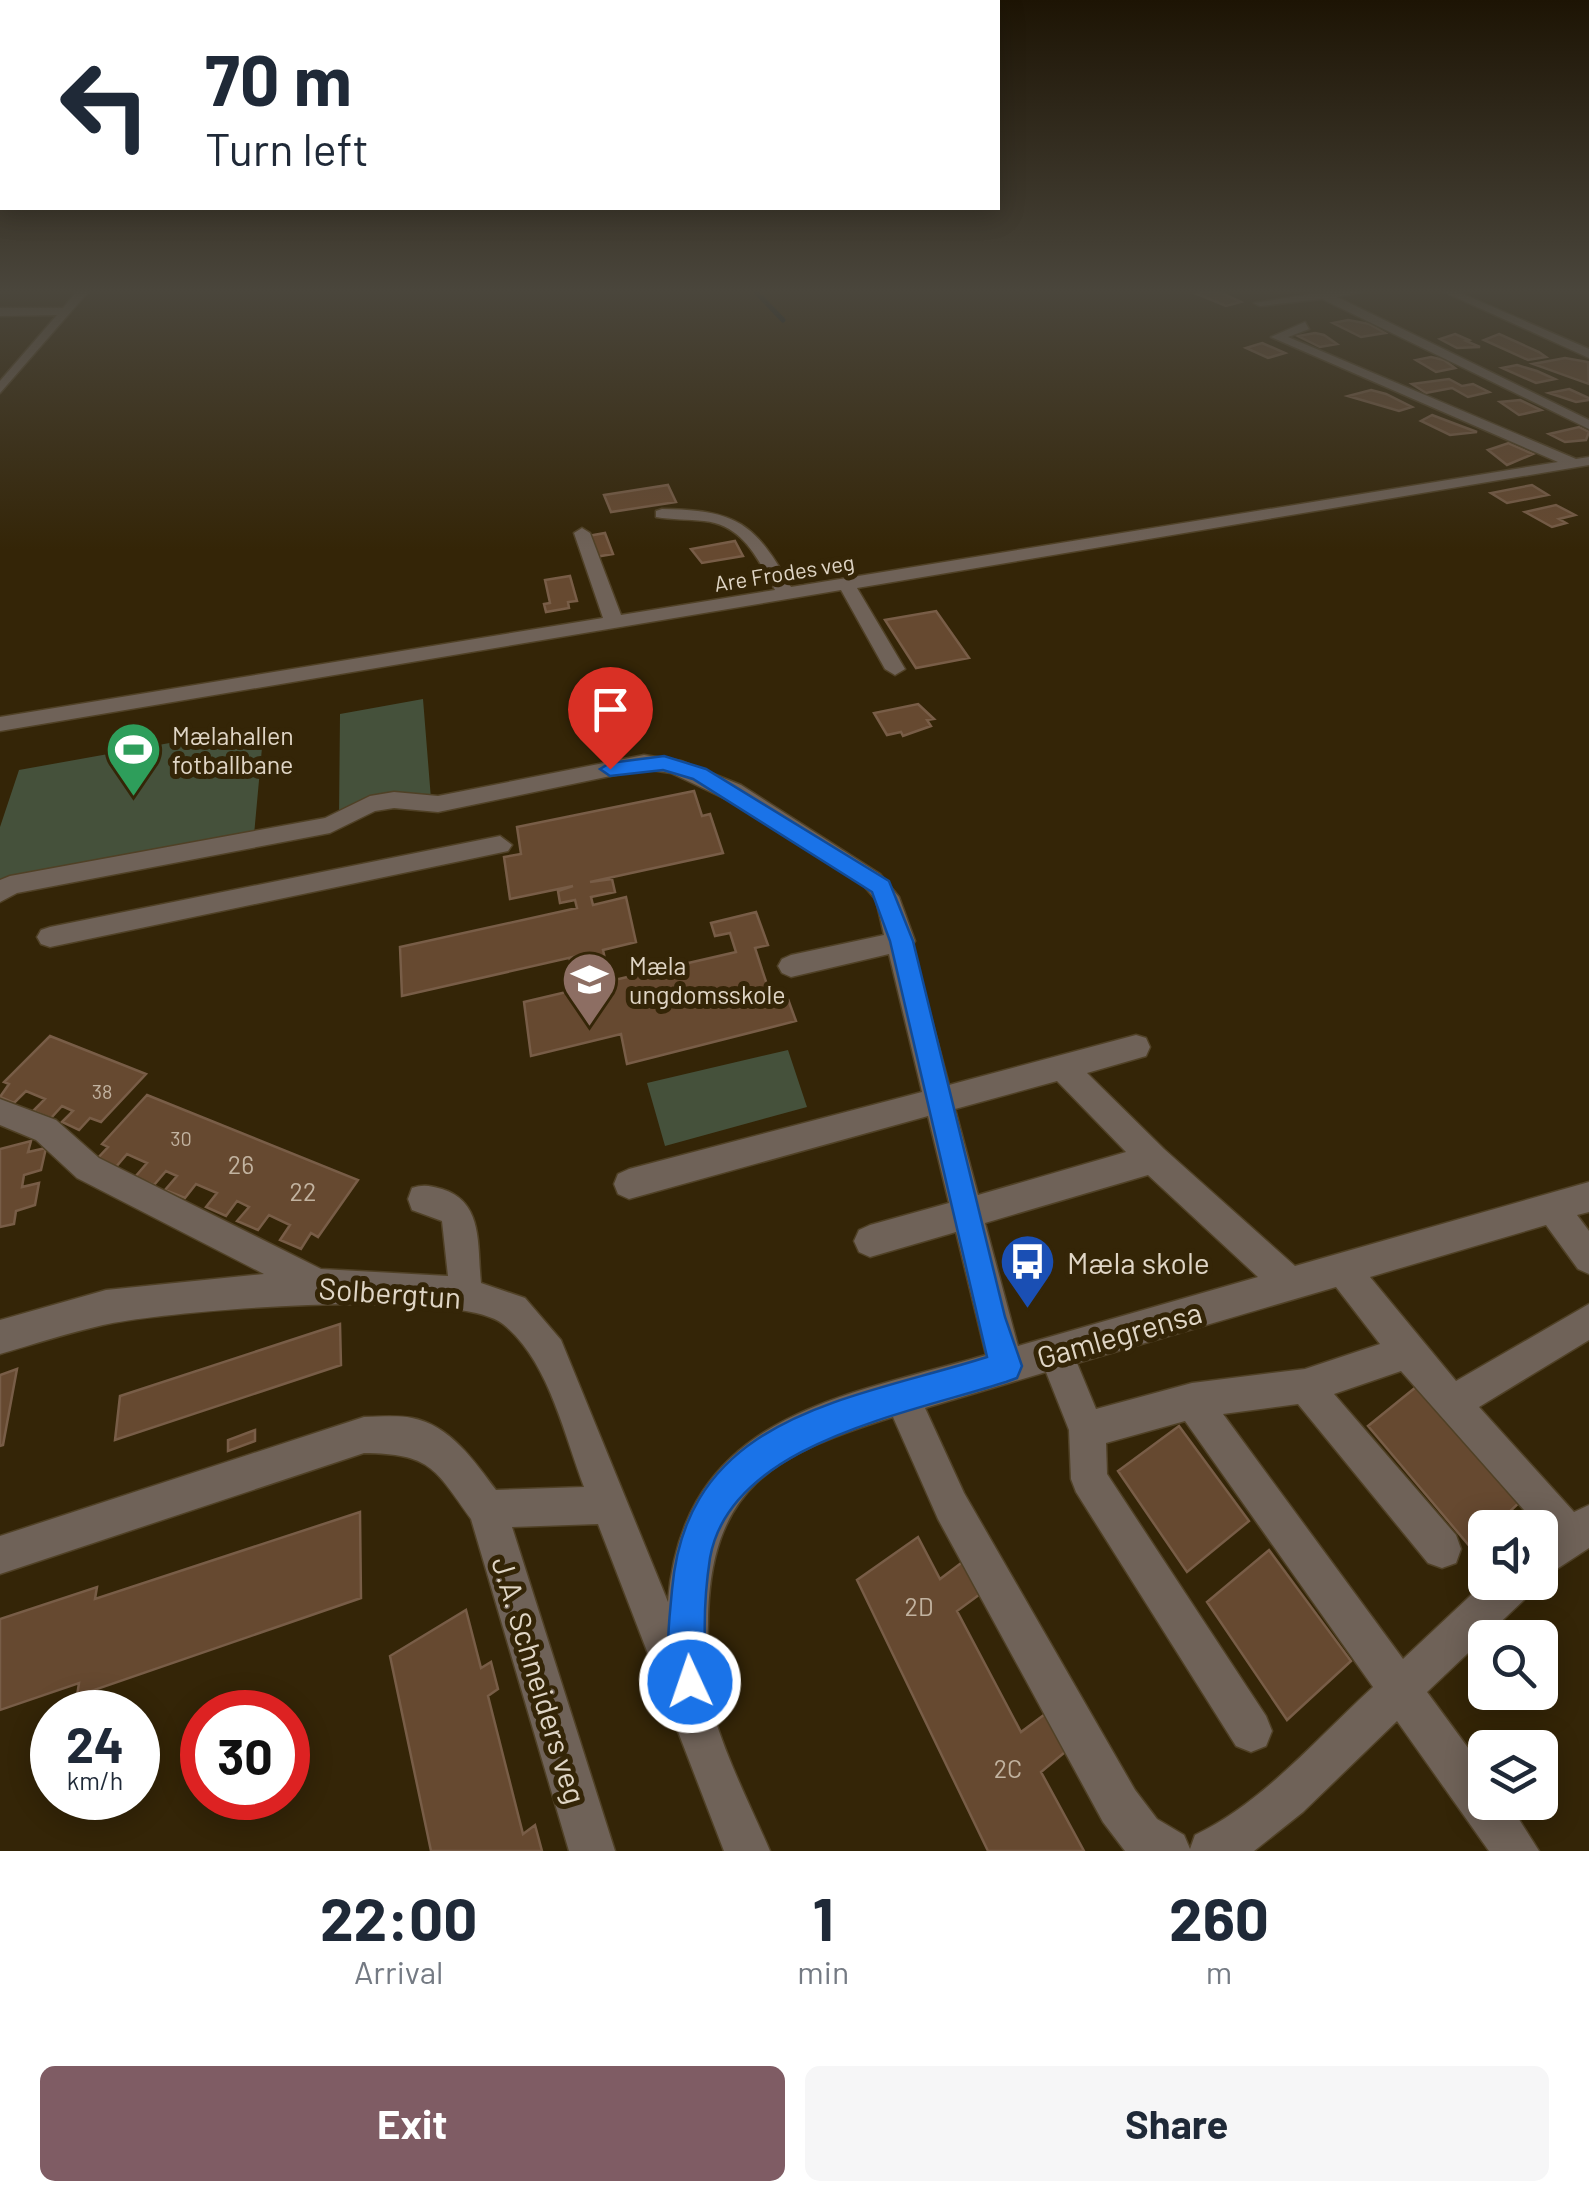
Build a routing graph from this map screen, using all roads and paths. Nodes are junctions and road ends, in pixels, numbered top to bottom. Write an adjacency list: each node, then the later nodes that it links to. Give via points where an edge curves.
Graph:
1 (1377, 377): 4 (street, Are Frodes veg)
2 (1493, 377): 3 (street)
3 (1589, 424)
4 (1582, 462): 7 (street, Are Frodes veg)
5 (662, 514): 8 (street, via 712,514 739,523)
6 (582, 532): 9 (street)
7 (847, 584): 8 (street, Are Frodes veg); 10 (street)
8 (786, 594): 9 (street, Are Frodes veg)
9 (614, 622): 11 (street, Are Frodes veg)
10 (895, 669)
11 (0, 724)
12 (500, 845): 14 (street)
13 (0, 893): 15 (street, via 10,885 330,825 370,804 438,804 664,763 727,788 881,886)
14 (50, 937)
15 (902, 941): 16 (street); 19 (street)
16 (791, 966)
17 (1136, 1047): 18 (street)
18 (1062, 1066): 19 (street); 21 (street)
19 (941, 1099): 22 (street); 26 (street)
20 (0, 1112): 30 (street, via 46,1130 88,1168)
21 (1152, 1159): 26 (street); 31 (street)
22 (629, 1184)
23 (1589, 1197): 25 (street, Gamlegrensa)
24 (422, 1200): 32 (street, via 457,1214)
25 (1553, 1208): 28 (street); 29 (street, Gamlegrensa)
26 (968, 1214): 27 (street); 37 (street)
27 (870, 1241)
28 (1589, 1258)
29 (1344, 1270): 31 (street, Gamlegrensa); 36 (street)
30 (319, 1286): 32 (street, Solbergtun); 34 (street, Solbergtun, via 106,1307)
31 (1291, 1286): 35 (street, Gamlegrensa)
32 (466, 1294): 43 (street, Solbergtun, via 513,1310 549,1352)
33 (1589, 1321): 41 (street)
34 (0, 1337)
35 (1055, 1352): 37 (street, Gamlegrensa); 42 (street)
36 (1406, 1352): 38 (street); 41 (street)
37 (1006, 1366): 39 (street, Gamlegrensa)
38 (1305, 1386): 40 (street); 47 (street)
39 (902, 1397): 51 (street, Gamlegrensa, via 788,1437 730,1481 704,1518 692,1559 686,1644); 55 (street, via 951,1506 1119,1806 1141,1835)
40 (1192, 1401): 42 (street); 50 (street)
41 (1452, 1404): 45 (street)
42 (1087, 1430): 52 (street, via 1090,1479)
43 (609, 1505): 44 (street); 51 (street, Solbergtun)
44 (487, 1509): 48 (street, J.A. Schneiders veg, via 451,1460 413,1436 364,1436); 53 (street, J.A. Schneiders veg)
45 (1581, 1531): 46 (street)
46 (1558, 1548)
47 (1442, 1549)
48 (0, 1555)
49 (1495, 1600): 50 (street)
50 (1398, 1690): 56 (street, via 1286,1796); 57 (street)
51 (693, 1720): 54 (street)
52 (1251, 1730)
53 (592, 1851)
54 (746, 1851)
55 (1168, 1851)
56 (1211, 1851)
57 (1516, 1851)

